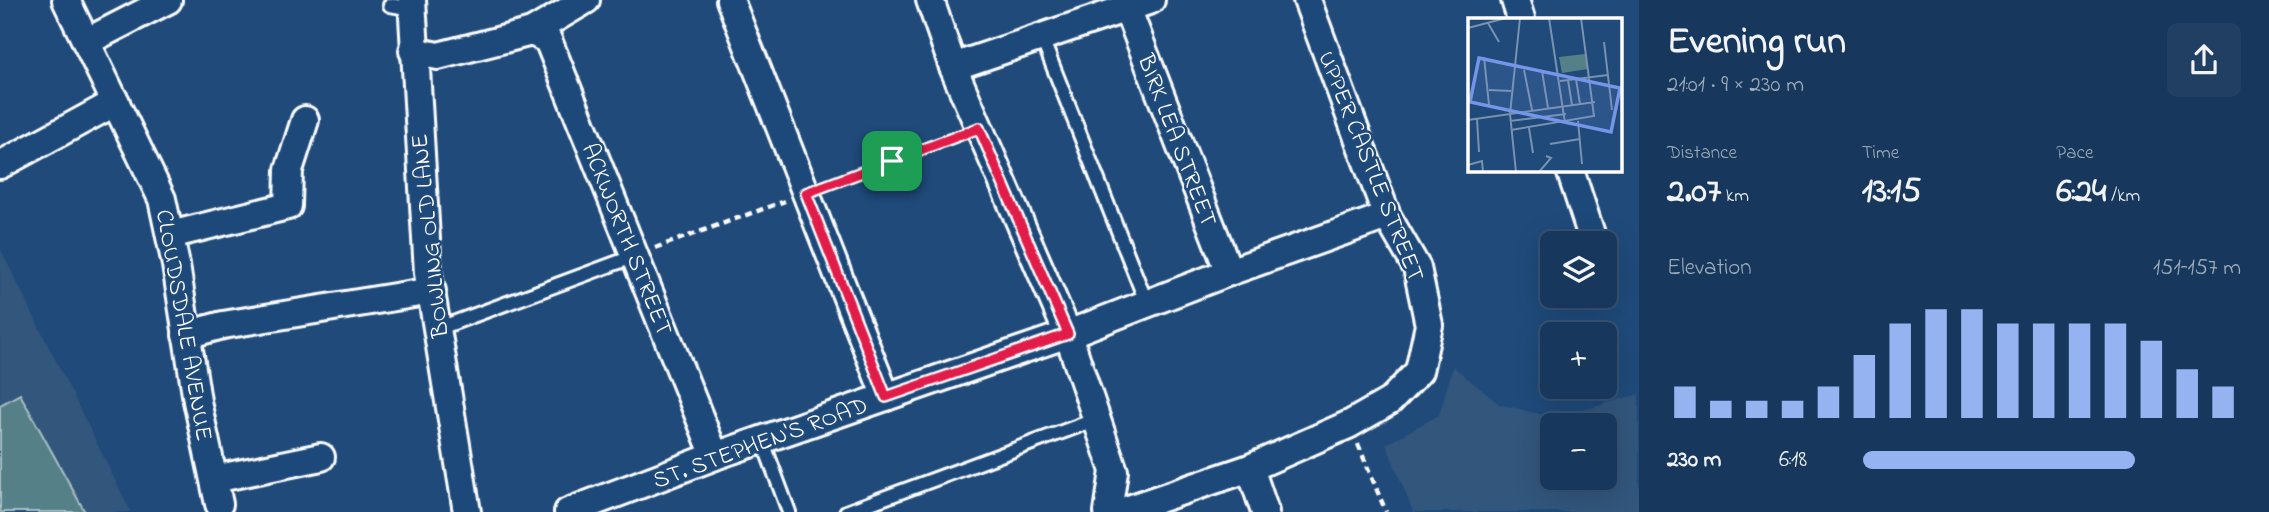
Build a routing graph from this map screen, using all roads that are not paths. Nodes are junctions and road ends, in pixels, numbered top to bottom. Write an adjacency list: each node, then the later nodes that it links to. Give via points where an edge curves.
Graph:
1 (65, 0): 13 (street, CLOUDSDALE AVENUE)
2 (168, 0): 13 (street)
3 (586, 0): 11 (street)
4 (730, 0): 30 (street)
5 (930, 0): 15 (street)
6 (1307, 0): 20 (street, UPPER CASTLE STREET)
7 (1515, 0): 10 (street)
8 (1139, 4): 12 (street); 24 (street, BIRK LEA STREET)
9 (404, 5): 14 (street, BOWLING OLD LANE)
10 (1521, 18)
11 (532, 32): 14 (street, via 438,56); 23 (street, ACKWORTH STREET, via 548,40)
12 (1041, 36): 15 (street); 26 (lane)
13 (86, 42): 16 (street, CLOUDSDALE AVENUE)
14 (414, 51): 25 (street, BOWLING OLD LANE)
15 (953, 67): 28 (street)
16 (116, 102): 18 (street); 22 (street, CLOUDSDALE AVENUE, via 162,199)
17 (305, 120): 22 (street, via 289,170 288,206)
18 (0, 165)
19 (1571, 172): 21 (street)
20 (1387, 216): 24 (street, ST. STEPHEN'S ROAD); 35 (street, UPPER CASTLE STREET, via 1417,268 1429,325 1419,372 1390,401 1350,424)
21 (1590, 231)
22 (170, 235): 29 (street, CLOUDSDALE AVENUE)
23 (635, 256): 27 (lane); 33 (street, ACKWORTH STREET)
24 (1229, 272): 26 (street, ST. STEPHEN'S ROAD)
25 (432, 292): 27 (street, BOWLING OLD LANE); 29 (street)
26 (1147, 304): 28 (street, ST. STEPHEN'S ROAD)
27 (438, 328): 36 (street, BOWLING OLD LANE)
28 (1068, 334): 30 (street, ST. STEPHEN'S ROAD); 31 (street)
29 (186, 335): 34 (street, CLOUDSDALE AVENUE, via 216,491)
30 (886, 397): 32 (street, ST. STEPHEN'S ROAD)
31 (1097, 419): 39 (lane); 40 (street, via 1114,471)
32 (762, 439): 33 (street, ST. STEPHEN'S ROAD); 38 (lane)
33 (715, 456): 37 (street, ST. STEPHEN'S ROAD)
34 (321, 457)
35 (1250, 468): 41 (street, UPPER CASTLE STREET); 42 (street)
36 (467, 512)
37 (568, 512)
38 (789, 512)
39 (846, 512)
40 (1108, 512)
41 (1120, 512)
42 (1265, 512)

